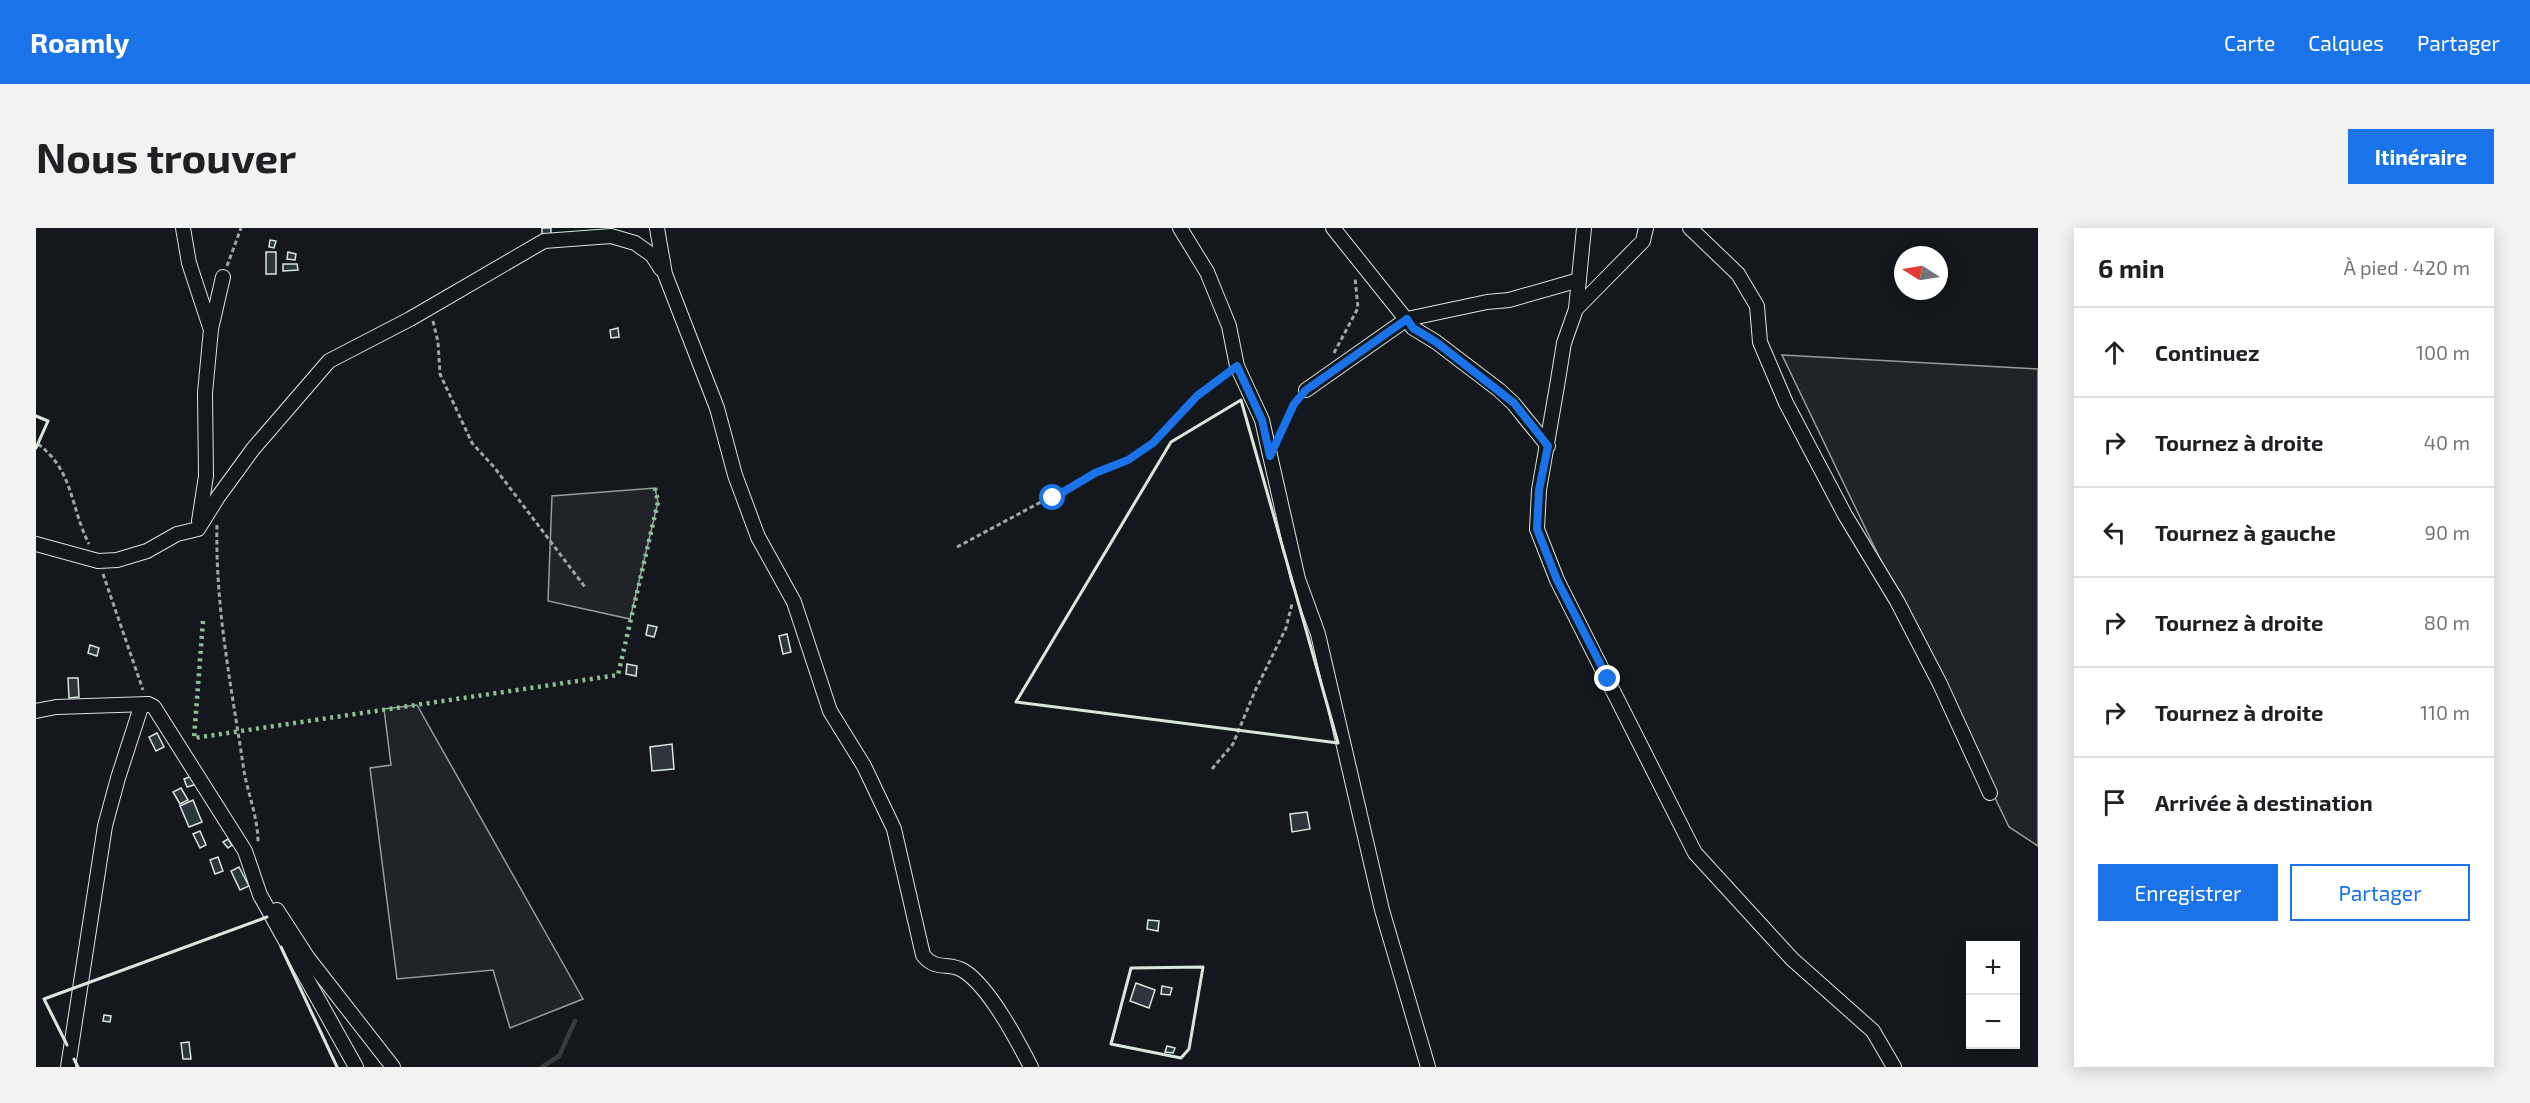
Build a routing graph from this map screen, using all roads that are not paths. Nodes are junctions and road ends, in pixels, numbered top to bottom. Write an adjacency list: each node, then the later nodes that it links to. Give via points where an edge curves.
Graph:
1 (183, 228): 15 (street, via 189,263)
2 (573, 228): 9 (street)
3 (657, 228): 10 (street)
4 (1180, 228): 28 (street, via 1211,283 1229,326 1237,366 1262,420 1298,579 1318,634 1382,910)
5 (1333, 228): 14 (street)
6 (1584, 228): 12 (street)
7 (1646, 228): 13 (street, via 1643,241)
8 (1690, 228): 22 (street, via 1738,273 1757,306 1760,342 1786,403 1935,673)
9 (544, 241): 10 (street, via 611,236 635,243 652,255); 18 (street, via 329,361 253,449)
10 (665, 274): 27 (street, via 717,408 758,537 794,602 830,711 864,766 894,829 923,955 928,962 966,972 1011,1030)
11 (223, 277): 15 (street)
12 (1579, 280): 13 (street); 14 (street, via 1509,300)
13 (1576, 309): 17 (street, via 1564,343)
14 (1407, 319): 16 (street); 17 (street, via 1413,328 1514,403)
15 (211, 329): 18 (street, via 205,393 206,476)
16 (1306, 390)
17 (1548, 446): 29 (street, via 1539,490 1537,529 1557,580 1695,853 1792,959 1873,1031)
18 (198, 530): 19 (street, via 177,534 147,551 117,560 98,561)
19 (36, 544)
20 (148, 704): 21 (street); 23 (street, via 154,707 245,851); 24 (street, via 141,707 105,826)
21 (36, 711)
22 (1990, 793)
23 (261, 896): 25 (street); 26 (street, via 268,897 308,958)
24 (68, 1067)
25 (356, 1067)
26 (393, 1067)
27 (1031, 1067)
28 (1428, 1067)
29 (1894, 1067)

